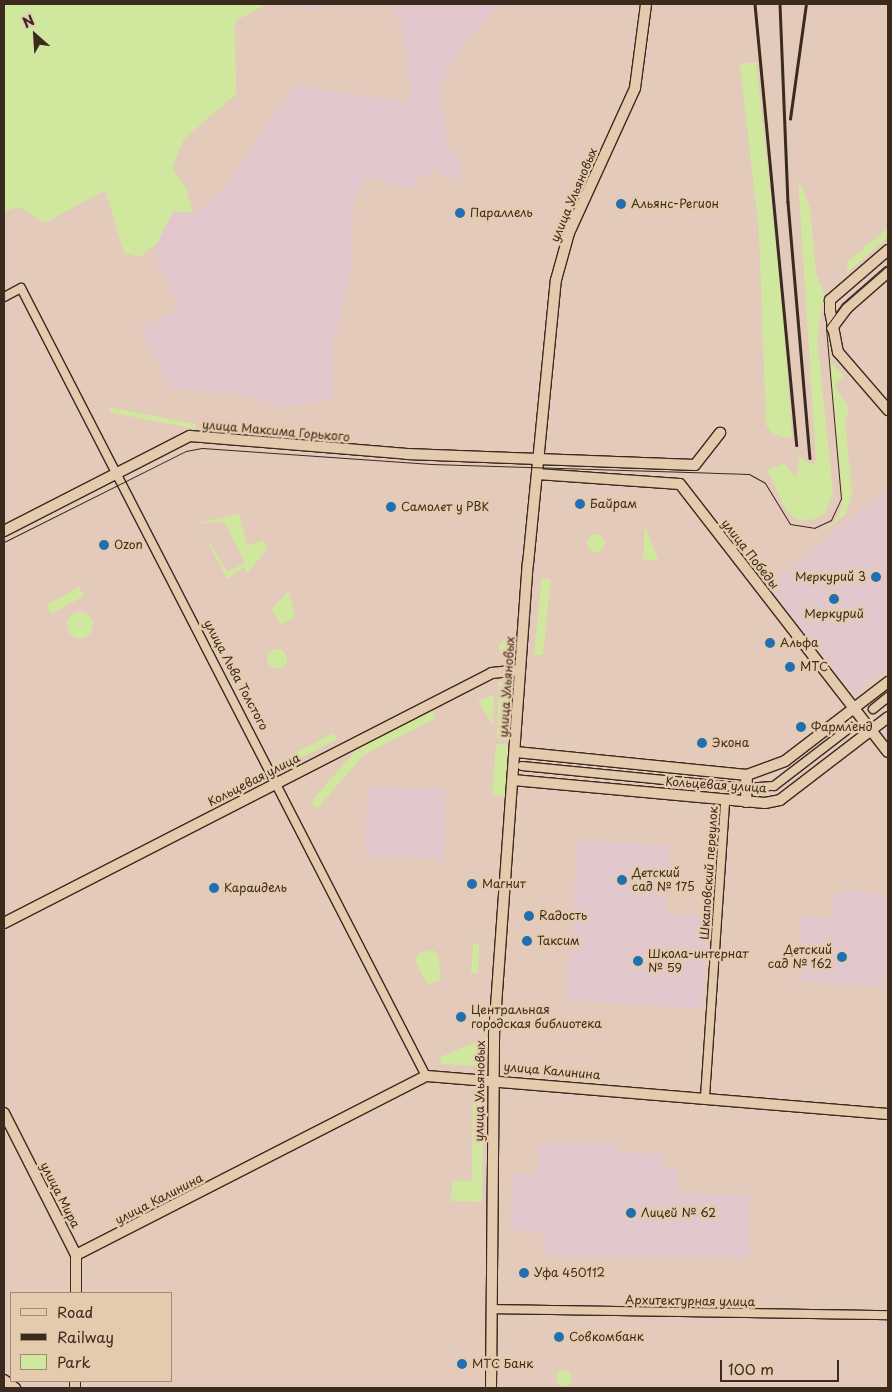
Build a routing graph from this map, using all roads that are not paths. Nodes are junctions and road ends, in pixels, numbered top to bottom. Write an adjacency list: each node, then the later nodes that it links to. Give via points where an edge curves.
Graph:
1 (646, 4): 8 (street, улица Ульяновых, via 634,88 569,233 556,280)
2 (888, 250): 5 (street, via 830,300)
3 (888, 272): 5 (street, via 846,308)
4 (4, 297): 9 (street, улица Льва Толстого, via 21,288)
5 (832, 328): 6 (street, via 838,352)
6 (888, 410)
7 (720, 433): 8 (street, улица Максима Горького, via 695,465)
8 (538, 458): 9 (street, улица Максима Горького, via 407,454 190,436); 10 (street, улица Ульяновых)
9 (117, 472): 11 (street, улица Максима Горького); 25 (street, улица Льва Толстого)
10 (537, 474): 12 (street, улица Ульяновых); 15 (street, улица Победы, via 680,484)
11 (4, 531)
12 (520, 670): 20 (street, улица Ульяновых); 25 (street, Кольцевая улица, via 492,673)
13 (888, 682): 15 (street, Кольцевая улица)
14 (888, 697): 16 (street)
15 (854, 708): 19 (street, улица Победы); 23 (street, Кольцевая улица, via 785,761)
16 (873, 709)
17 (888, 717): 19 (street, Кольцевая улица)
18 (851, 727): 27 (street, via 774,786)
19 (872, 731): 21 (street, улица Победы); 29 (street, Кольцевая улица, via 780,800)
20 (516, 752): 23 (street, Кольцевая улица); 24 (street, улица Ульяновых)
21 (888, 752)
22 (522, 766): 26 (street)
23 (747, 775): 29 (street)
24 (513, 780): 28 (street, Кольцевая улица); 32 (street, улица Ульяновых)
25 (278, 781): 30 (street, Кольцевая улица); 31 (street, улица Льва Толстого)
26 (738, 787)
27 (758, 787)
28 (725, 800): 29 (street, Кольцевая улица); 33 (street, Шкаповский переулок)
29 (746, 802)
30 (4, 923)
31 (426, 1076): 32 (street, улица Калинина); 36 (street, улица Калинина)
32 (492, 1079): 33 (street, улица Калинина); 38 (street, улица Ульяновых)
33 (705, 1096): 35 (street, улица Калинина)
34 (4, 1113): 36 (street, улица Мира)
35 (888, 1114)
36 (76, 1255): 37 (street, улица Мира)
37 (76, 1292)
38 (491, 1309): 39 (street, Архитектурная улица); 42 (street, улица Ульяновых)
39 (888, 1315)
40 (4, 1380): 41 (street)
41 (15, 1388)
42 (490, 1388)

